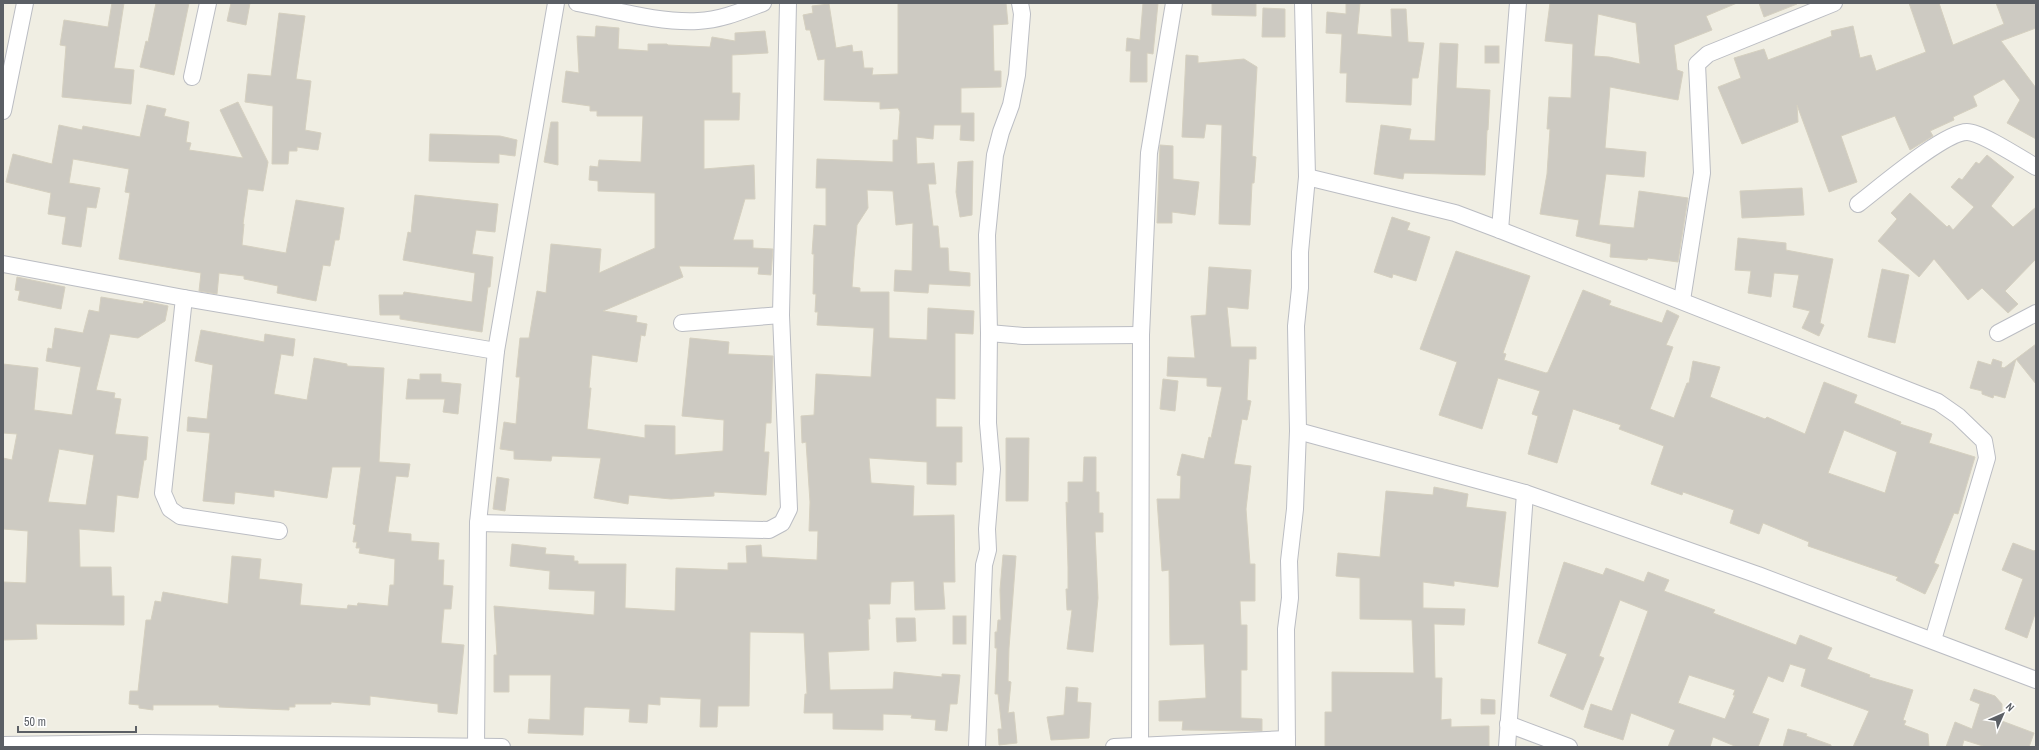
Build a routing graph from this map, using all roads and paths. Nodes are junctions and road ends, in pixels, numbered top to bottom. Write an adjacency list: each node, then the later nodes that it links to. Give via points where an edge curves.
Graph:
1 (26, 3): 13 (street)
2 (208, 3): 12 (street)
3 (556, 3): 27 (street)
4 (576, 3): 5 (street, via 666,19 698,21 728,17)
5 (763, 3)
6 (788, 3): 22 (street)
7 (1020, 3): 24 (street, via 1017,75 1011,105 1000,132 995,155 987,235)
8 (1174, 3): 26 (street, via 1149,153)
9 (1303, 3): 15 (street)
10 (1518, 3): 17 (street)
11 (1834, 3): 20 (street, via 1708,54 1697,64 1702,173)
12 (192, 77)
13 (3, 111)
14 (2036, 166): 16 (street, via 1981,136 1968,132 1941,141)
15 (1307, 177): 17 (street, via 1455,213); 28 (street, via 1296,326)
16 (1858, 204)
17 (1500, 230): 20 (street)
18 (3, 264): 19 (street)
19 (184, 298): 27 (street); 31 (street, via 163,493 165,498 170,509 180,516)
20 (1682, 300): 32 (street, via 1938,402 1958,416 1984,441 1988,458)
21 (2036, 313): 25 (street)
22 (781, 315): 23 (street); 30 (street, via 789,509 782,523 769,530)
23 (682, 323)
24 (989, 333): 26 (street, via 1024,336); 43 (street, via 988,423 992,469 987,529 988,550 984,565)
25 (1998, 333)
26 (1141, 335): 40 (street)
27 (496, 351): 30 (street)
28 (1298, 431): 29 (street); 35 (street, via 1295,509 1289,561 1290,598 1286,629)
29 (1525, 493): 32 (street, via 1758,575); 34 (street)
30 (478, 523): 39 (street)
31 (279, 531)
32 (1932, 640): 33 (street)
33 (2036, 680)
34 (1508, 724): 45 (street); 46 (street)
35 (1287, 743): 40 (street)
36 (3, 745): 37 (street)
37 (144, 745): 38 (street)
38 (356, 746): 39 (street)
39 (476, 746): 41 (street)
40 (1140, 746): 44 (street)
41 (502, 747)
42 (973, 747): 43 (street)
43 (977, 747)
44 (1114, 747)
45 (1507, 747)
46 (1569, 747)

